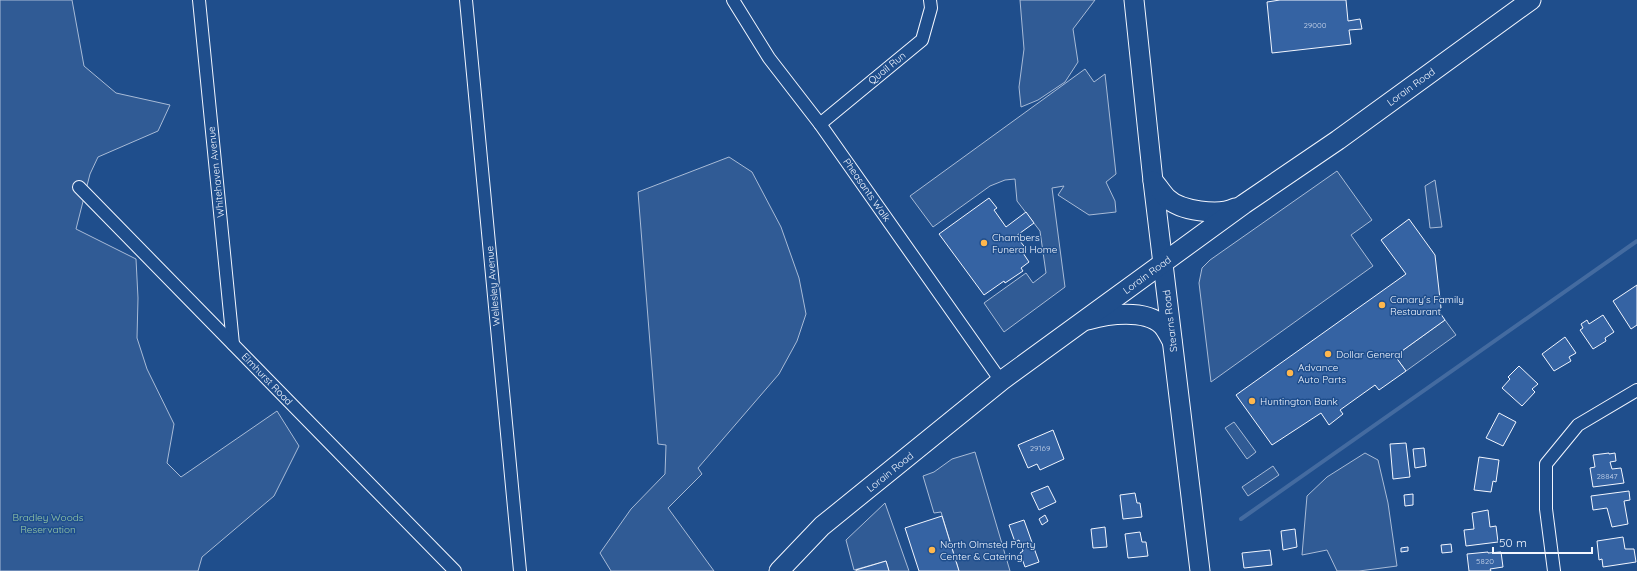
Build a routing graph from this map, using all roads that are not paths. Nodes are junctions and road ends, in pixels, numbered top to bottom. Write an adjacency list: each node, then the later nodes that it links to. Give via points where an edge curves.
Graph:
1 (199, 0): 14 (street, Whitehaven Avenue)
2 (466, 0): 18 (street, Wellesley Avenue)
3 (733, 0): 7 (street, Pheasants Walk, via 769,58)
4 (930, 0): 7 (street, Quail Run, via 931,8 922,40)
5 (1134, 0): 8 (main road, Stearns Road)
6 (1532, 0): 10 (main road, Lorain Road, via 1338,140)
7 (820, 124): 15 (street, Pheasants Walk)
8 (1153, 181): 10 (main road, via 1168,199 1207,213 1227,212); 11 (main road, Stearns Road)
9 (79, 187): 14 (street, Elmhurst Road)
10 (1244, 204): 11 (main road, Lorain Road)
11 (1163, 263): 12 (main road, Lorain Road); 13 (main road, Stearns Road)
12 (1081, 323): 13 (main road, via 1105,315 1130,314 1151,319 1162,325); 15 (main road, Lorain Road)
13 (1172, 341): 20 (main road, Stearns Road)
14 (232, 344): 17 (street, Elmhurst Road)
15 (1001, 381): 19 (main road, Lorain Road, via 822,526)
16 (1637, 390): 21 (street, via 1578,425 1546,464 1546,509)
17 (455, 571)
18 (520, 571)
19 (779, 571)
20 (1200, 571)
21 (1554, 571)

